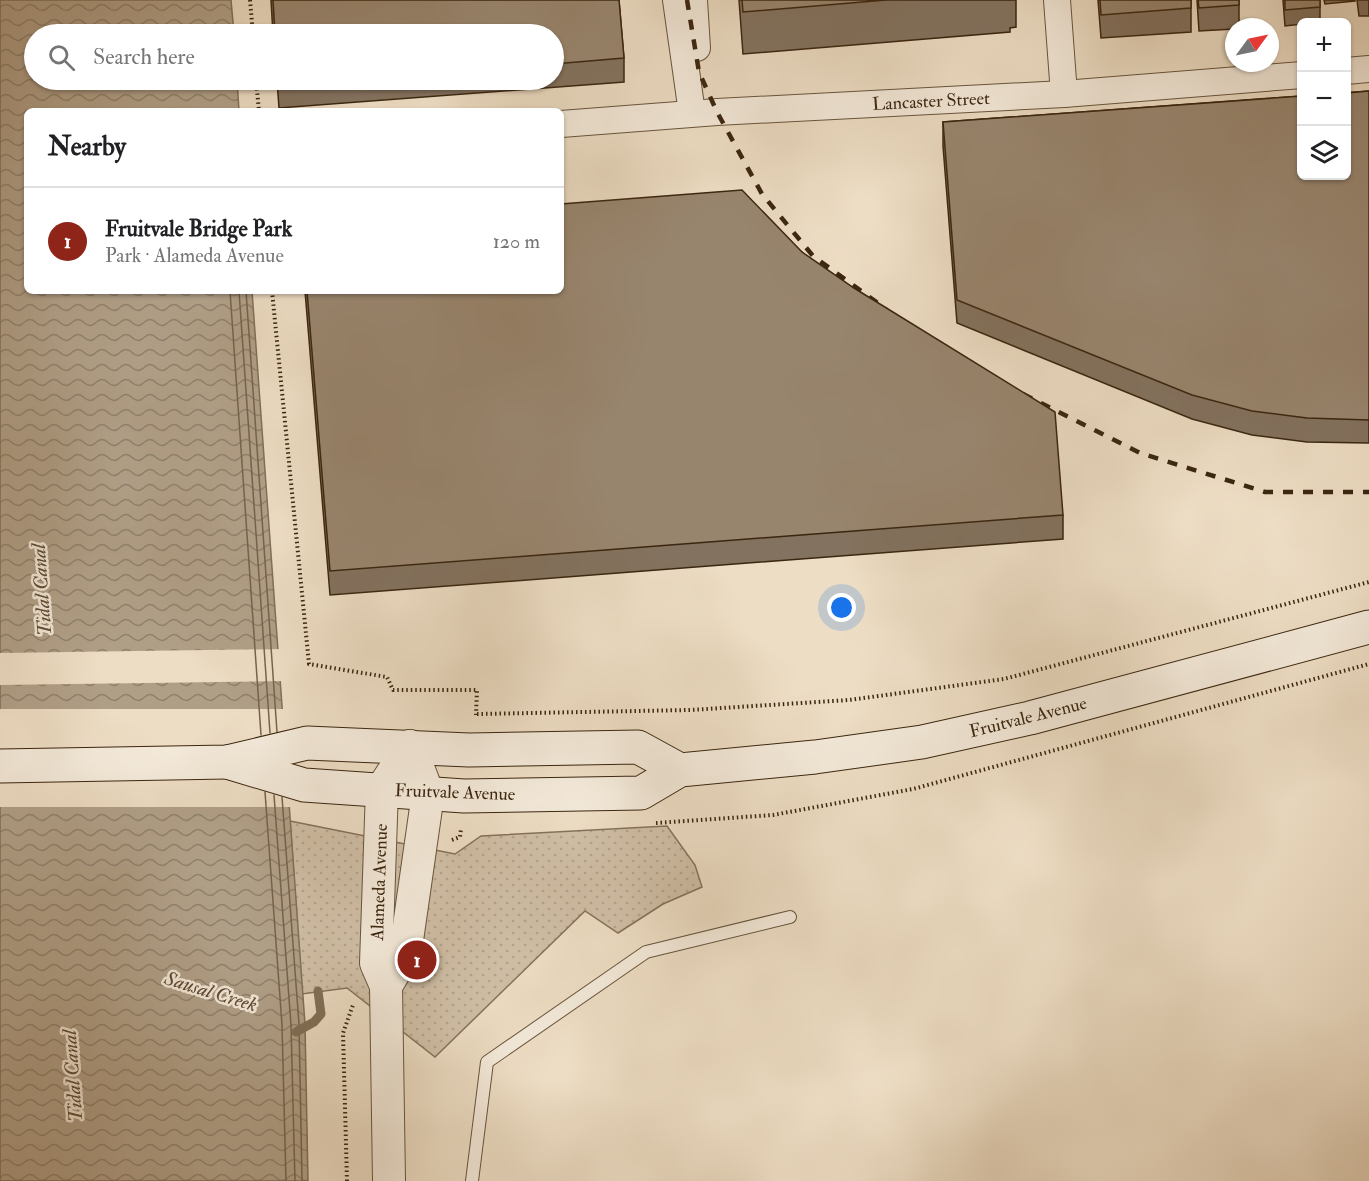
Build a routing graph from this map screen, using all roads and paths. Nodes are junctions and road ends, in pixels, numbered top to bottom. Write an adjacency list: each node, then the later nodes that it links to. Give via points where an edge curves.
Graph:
1 (250, 0): 5 (path)
2 (676, 0): 12 (street)
3 (694, 0): 12 (street, via 699,72)
4 (1057, 0): 10 (street)
5 (252, 24)
6 (1369, 69): 7 (street)
7 (1351, 71)
8 (1297, 75): 10 (street, Lancaster Street)
9 (257, 90): 11 (path)
10 (1064, 94): 12 (street, Lancaster Street)
11 (259, 108)
12 (692, 113): 13 (street, Lancaster Street)
13 (564, 124)
14 (272, 294): 15 (path, via 309,664 387,677 393,690 477,690 477,714 690,710 826,702 1004,679)
15 (1369, 582)
16 (1369, 627): 20 (main road, Fruitvale Avenue, via 1030,718 933,740 868,751)
17 (410, 746): 18 (main road, Fruitvale Avenue, via 307,743); 20 (main road, Fruitvale Avenue, via 469,750 638,747); 21 (street); 22 (street, Alameda Avenue)
18 (227, 762): 19 (main road, Fruitvale Avenue); 21 (main road, Fruitvale Avenue, via 304,784)
19 (0, 766)
20 (680, 770): 22 (main road, Fruitvale Avenue, via 641,794)
21 (382, 789): 22 (main road, Fruitvale Avenue); 24 (street, Alameda Avenue, via 376,963)
22 (428, 794): 24 (street, Alameda Avenue, via 405,954)
23 (789, 917): 28 (lane, via 646,952 487,1062)
24 (386, 986): 27 (street, Alameda Avenue)
25 (353, 994): 26 (path, via 343,1034)
26 (347, 1181)
27 (389, 1181)
28 (472, 1181)

